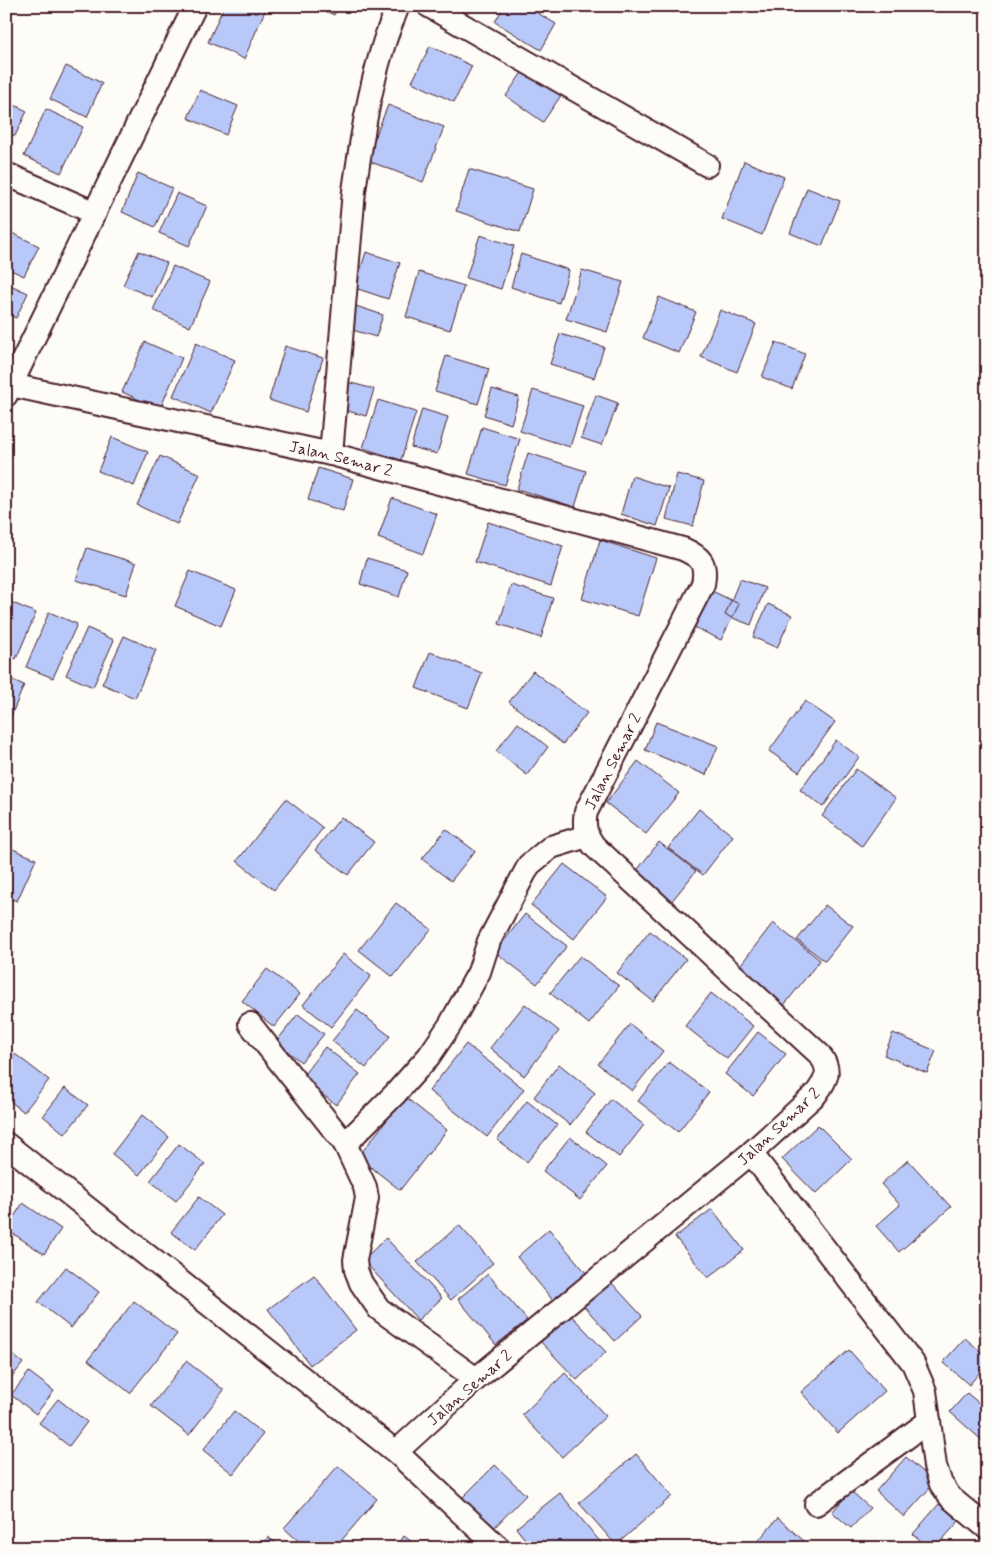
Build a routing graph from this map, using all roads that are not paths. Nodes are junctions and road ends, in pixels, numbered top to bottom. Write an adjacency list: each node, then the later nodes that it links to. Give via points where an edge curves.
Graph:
1 (195, 6): 6 (street)
2 (398, 6): 8 (street, via 382,48 359,153)
3 (430, 6): 4 (street)
4 (707, 165)
5 (6, 174): 6 (street)
6 (95, 213): 7 (street)
7 (9, 390): 8 (street, Jalan Semar 2)
8 (331, 454): 9 (street, Jalan Semar 2, via 683,548 703,563 703,584 586,812)
9 (587, 836): 12 (street, via 551,847 529,865 497,925 480,972 450,1025 429,1056); 13 (street, Jalan Semar 2, via 825,1062 824,1083 816,1094)
10 (250, 1024): 12 (street)
11 (6, 1144): 16 (street)
12 (345, 1144): 14 (street, via 367,1198 355,1260 361,1284 379,1309 392,1320)
13 (751, 1153): 14 (street, Jalan Semar 2); 15 (street, via 913,1363 925,1391)
14 (476, 1379): 16 (street, Jalan Semar 2)
15 (929, 1421): 17 (street); 18 (street, via 935,1466 941,1484 957,1504)
16 (396, 1452): 19 (street)
17 (816, 1504)
18 (987, 1528)
19 (499, 1548)

